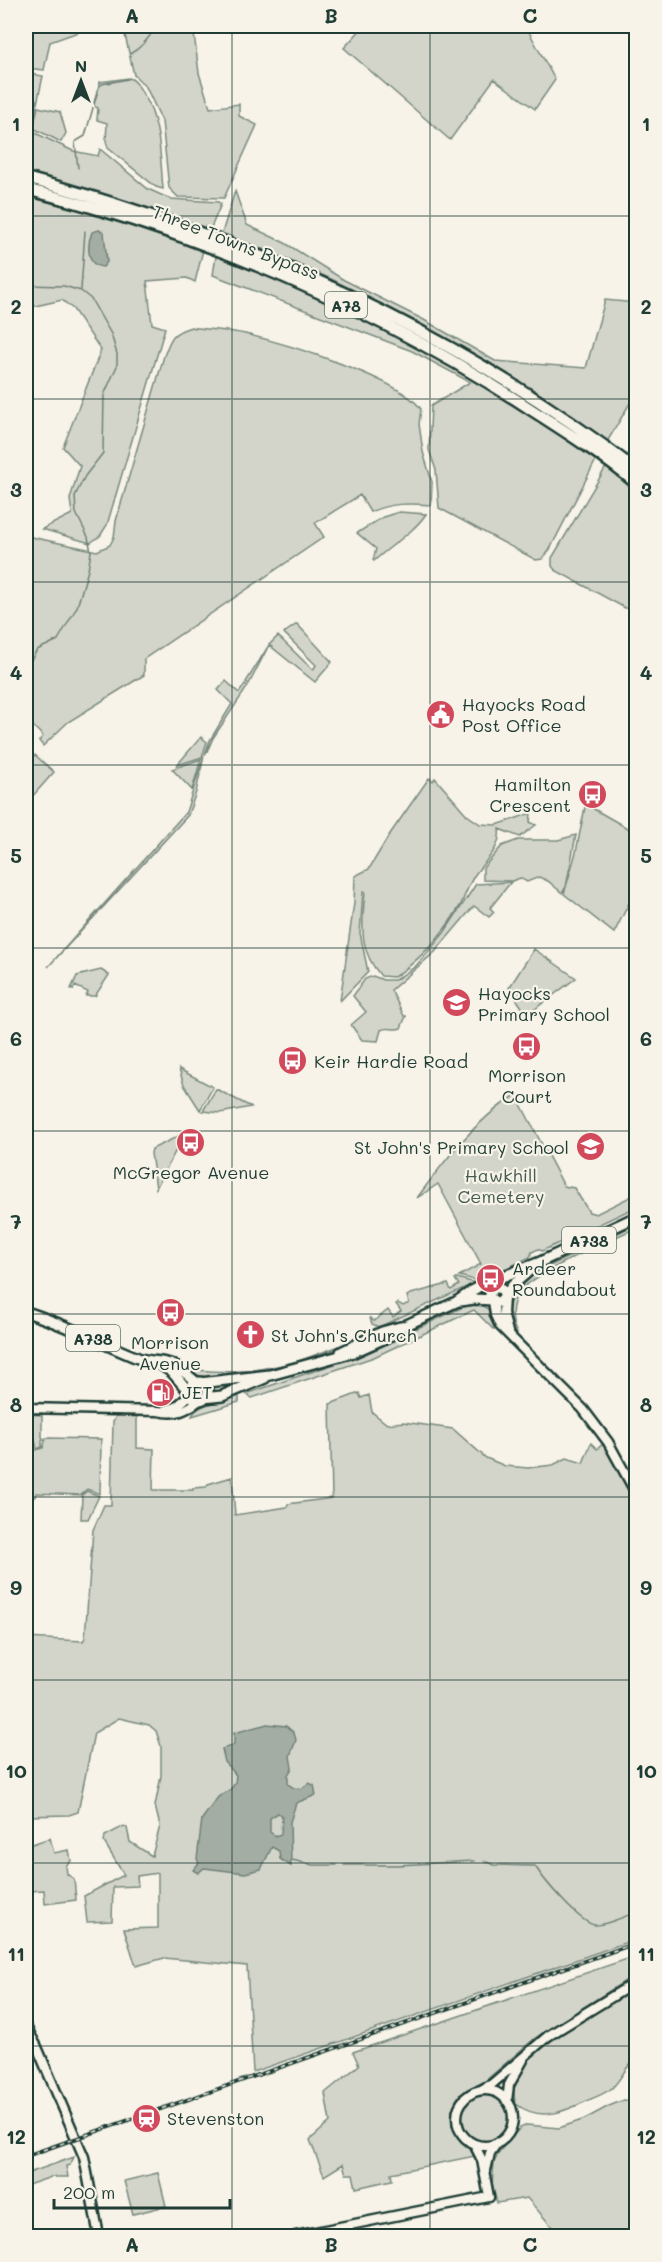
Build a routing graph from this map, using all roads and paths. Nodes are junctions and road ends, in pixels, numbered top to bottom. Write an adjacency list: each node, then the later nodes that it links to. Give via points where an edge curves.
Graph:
1 (26, 178): 3 (highway, Three Towns Bypass / A78, via 169,221 332,286 502,378)
2 (26, 189): 4 (highway, Three Towns Bypass / A78, via 167,231 329,296 399,330 495,386)
3 (636, 470)
4 (636, 483)
5 (636, 1217): 6 (main road, A738)
6 (538, 1263): 7 (main road, A738); 10 (main road, A738)
7 (521, 1269): 8 (main road); 9 (main road, A738)
8 (471, 1292): 9 (main road); 11 (main road)
9 (494, 1292): 10 (main road, via 499,1301); 11 (main road); 13 (main road, via 497,1320)
10 (504, 1297): 13 (main road, via 503,1313)
11 (456, 1302): 15 (main road, via 354,1352)
12 (26, 1312): 14 (main road, A738)
13 (509, 1335): 21 (main road, via 583,1408 608,1442)
14 (160, 1364): 16 (main road, A738, via 179,1368); 17 (main road, A738)
15 (270, 1375): 16 (main road); 18 (main road, via 222,1396)
16 (199, 1383): 17 (main road, via 192,1385); 18 (main road, via 207,1389)
17 (190, 1394): 18 (main road, A738); 20 (main road, via 176,1407)
18 (202, 1399): 20 (main road, via 180,1413)
19 (26, 1408): 20 (main road)
20 (158, 1411)
21 (636, 1493)
22 (636, 1982): 24 (main road)
23 (26, 2027): 30 (main road, via 77,2138)
24 (528, 2052): 25 (main road); 26 (main road, via 513,2075)
25 (481, 2090): 26 (main road, via 499,2094); 28 (main road, via 465,2098 457,2114 460,2132)
26 (507, 2101): 27 (main road, via 512,2126)
27 (497, 2143): 28 (main road); 29 (main road)
28 (474, 2144): 29 (main road)
29 (485, 2173): 31 (main road, via 489,2197)
30 (99, 2236)
31 (296, 2236)

